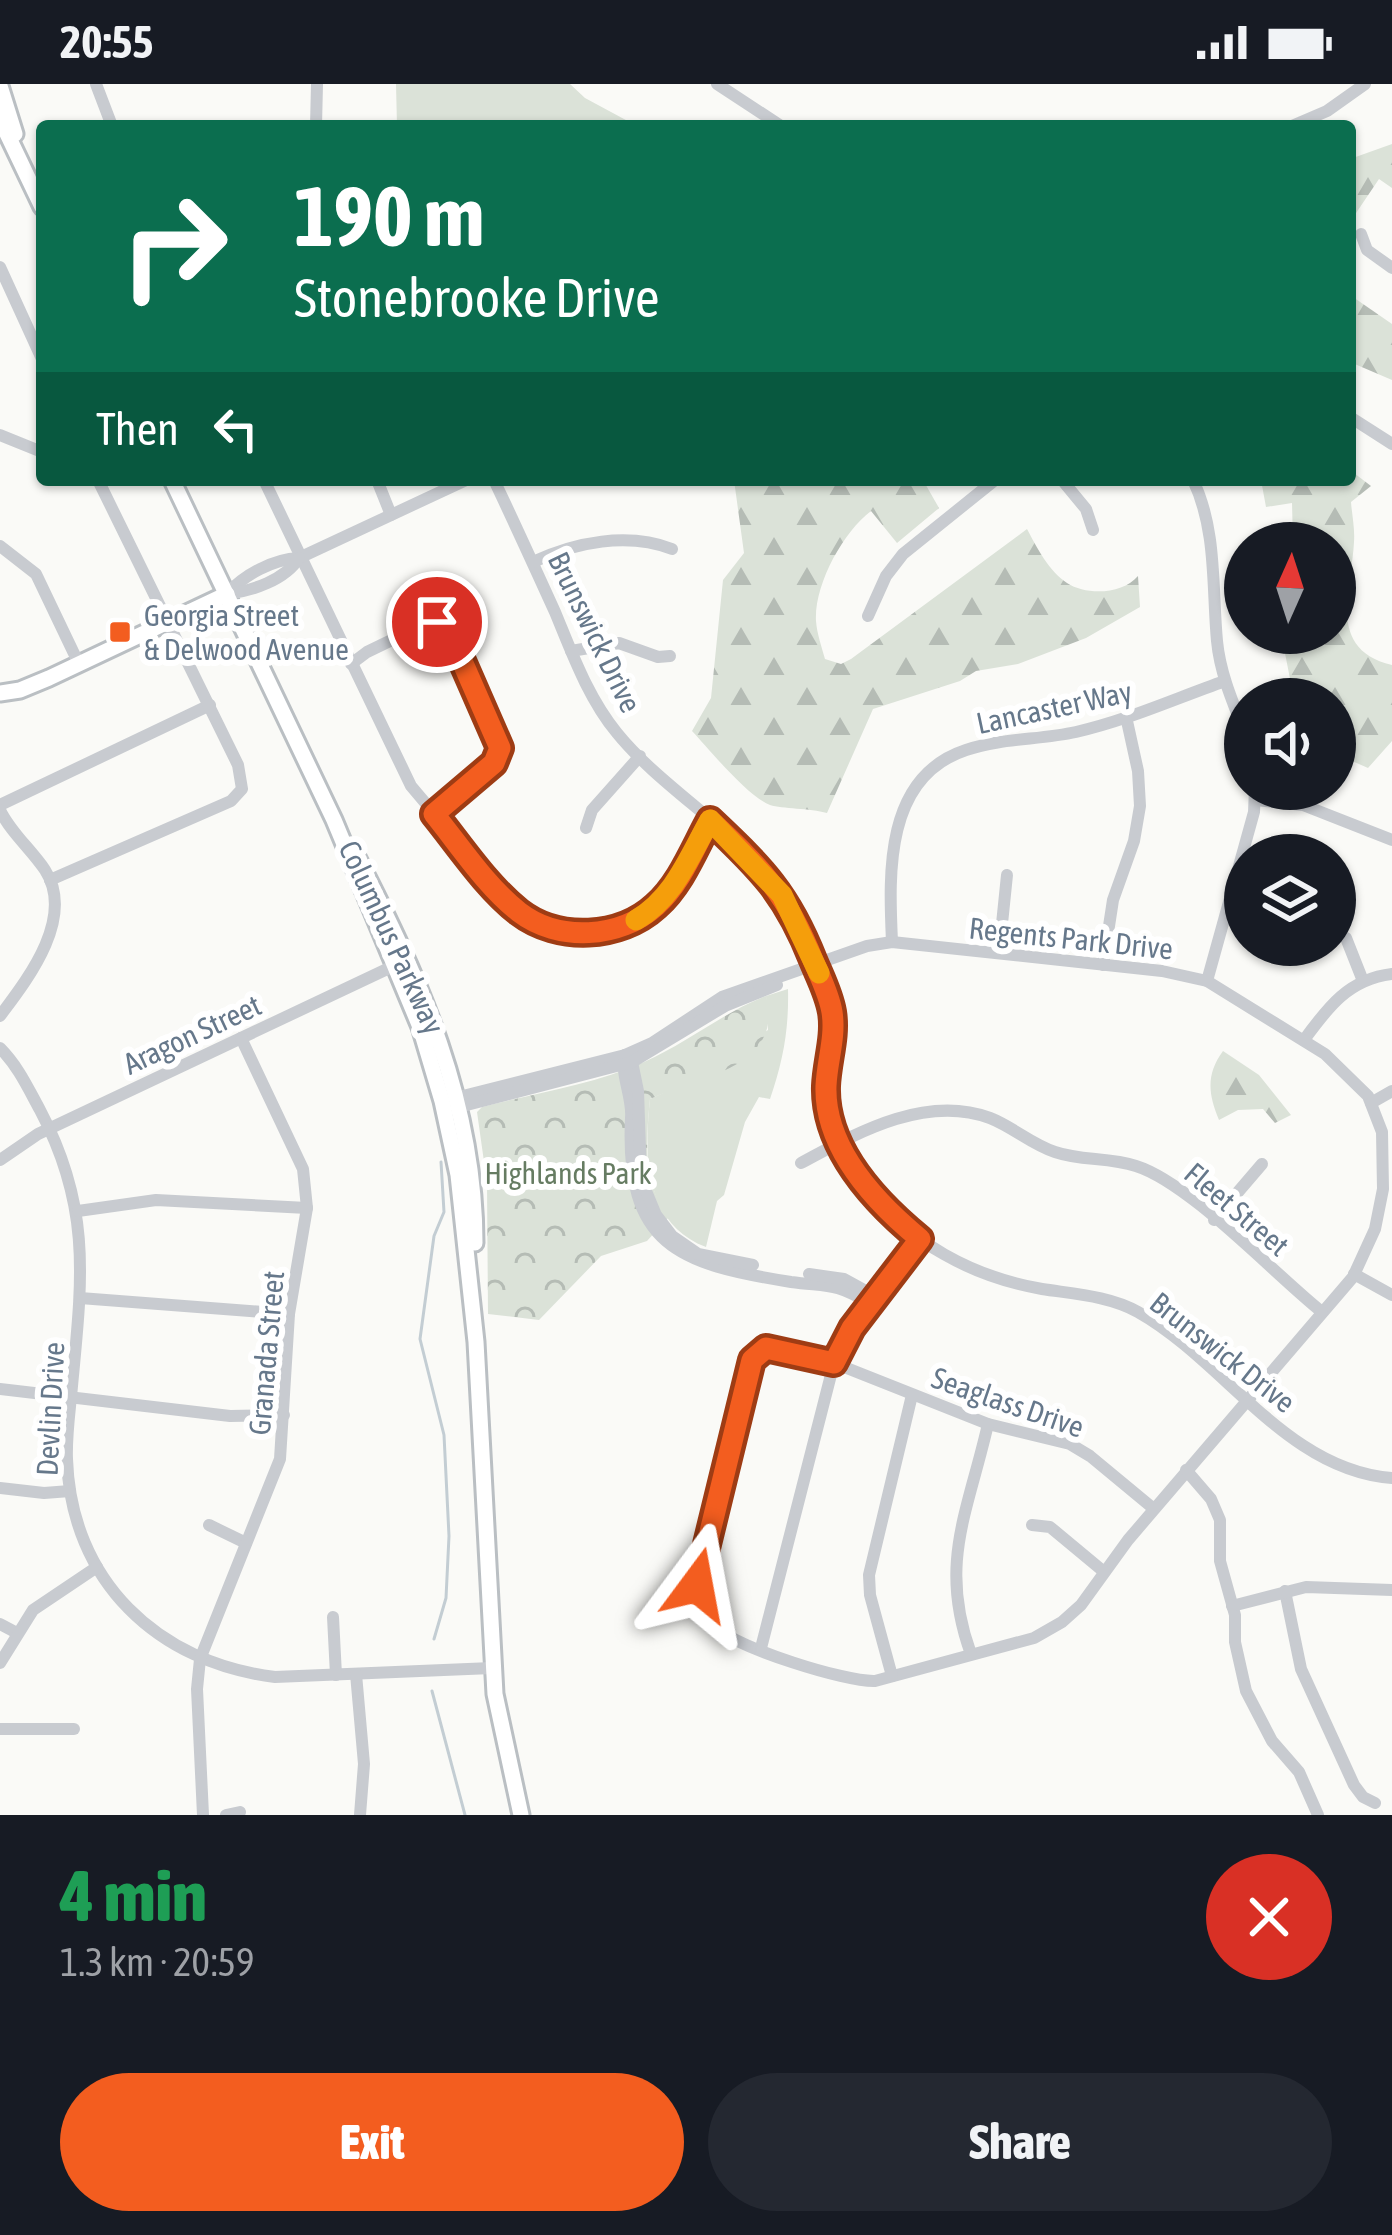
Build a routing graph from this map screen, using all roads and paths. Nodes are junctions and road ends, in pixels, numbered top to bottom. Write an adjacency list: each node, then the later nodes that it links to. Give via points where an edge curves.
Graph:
1 (317, 84): 8 (street)
2 (717, 84): 9 (street)
3 (1365, 84): 10 (street)
4 (0, 86): 11 (main road)
5 (103, 86): 7 (street)
6 (0, 119): 11 (main road)
7 (111, 120)
8 (316, 120)
9 (773, 120)
10 (1306, 120)
11 (28, 177): 12 (main road)
12 (36, 194)
13 (1361, 234): 15 (street, via 1366,250)
14 (0, 267): 16 (street)
15 (1392, 268)
16 (36, 346)
17 (1356, 421): 19 (street)
18 (0, 435): 20 (street)
19 (1392, 445)
20 (36, 450)
21 (101, 486): 38 (street)
22 (175, 486): 36 (main road, Columbus Parkway)
23 (267, 486): 34 (street)
24 (380, 486): 30 (street)
25 (453, 486): 30 (street)
26 (497, 486): 35 (street, Brunswick Drive)
27 (988, 486): 37 (street, via 903,554)
28 (1067, 486): 31 (street)
29 (1195, 486): 43 (street, via 1207,519)
30 (392, 515): 34 (street)
31 (1093, 530)
32 (0, 546): 41 (street, via 36,574)
33 (672, 549): 35 (street, via 601,542)
34 (299, 559): 36 (street, via 240,580); 42 (street)
35 (533, 562): 39 (street, Brunswick Drive)
36 (227, 594): 38 (main road); 60 (main road, Columbus Parkway)
37 (868, 616)
38 (167, 622): 41 (main road); 46 (street)
39 (572, 651): 40 (street, via 619,643); 48 (street, Brunswick Drive, via 599,709)
40 (670, 656)
41 (79, 664): 45 (main road)
42 (351, 664): 52 (street, via 411,786); 52 (street, via 429,622 448,629 500,748 494,763)
43 (1224, 678)
44 (1224, 681): 47 (street, Lancaster Way)
45 (0, 693)
46 (210, 705): 49 (street); 57 (street, via 242,790 231,802)
47 (1127, 721): 58 (street, Lancaster Way, via 965,750 934,770 895,830); 62 (street, via 1140,806)
48 (640, 757): 53 (street, Brunswick Drive); 54 (street, via 592,810)
49 (0, 807): 57 (street)
50 (1252, 810): 65 (street)
51 (1313, 810): 55 (street)
52 (434, 814): 53 (street, via 515,909 544,925 591,933 624,926 658,905)
53 (710, 820): 63 (street, Brunswick Drive, via 782,895)
54 (586, 828)
55 (1392, 840)
56 (1007, 875): 59 (street)
57 (50, 880): 67 (street, via 46,943)
58 (892, 942): 59 (street, Regents Park Drive); 63 (street, Regents Park Drive)
59 (999, 952): 62 (street, Regents Park Drive)
60 (402, 962): 68 (street, Aragon Street); 74 (main road, Columbus Parkway, via 429,1008)
61 (1356, 962): 66 (street)
62 (1103, 964): 65 (street, Regents Park Drive)
63 (815, 965): 71 (street, Regents Park Drive, via 722,997); 76 (street, Brunswick Drive, via 834,1027 826,1092)
64 (1392, 974): 66 (street)
65 (1207, 981): 69 (street, Regents Park Drive)
66 (1364, 981): 69 (street, via 1338,998)
67 (0, 1016)
68 (241, 1038): 75 (street, Aragon Street); 81 (street, Granada Street, via 303,1169)
69 (1304, 1040): 73 (street, Regents Park Drive, via 1343,1068)
70 (0, 1048): 75 (street, Devlin Drive)
71 (626, 1061): 74 (street, Regents Park Drive); 88 (street, via 640,1105 640,1179 671,1236 698,1254 829,1275)
72 (1392, 1091): 73 (street)
73 (1371, 1103): 80 (street)
74 (451, 1104): 118 (main road, Columbus Parkway, via 475,1193)
75 (50, 1128): 77 (street, Aragon Street); 82 (street, Devlin Drive)
76 (840, 1142): 78 (street, Fleet Street); 83 (street, Fleet Street, via 914,1113 972,1113 1050,1151 1152,1172); 84 (street, Brunswick Drive, via 866,1186)
77 (0, 1160)
78 (801, 1163)
79 (1262, 1164): 83 (street)
80 (1388, 1190): 85 (street)
81 (307, 1208): 82 (street, via 156,1200); 90 (street, Granada Street)
82 (78, 1211): 87 (street, Devlin Drive)
83 (1214, 1220): 89 (street, Fleet Street)
84 (920, 1239): 88 (street); 95 (street, Brunswick Drive, via 998,1280 1136,1310)
85 (1354, 1274): 86 (street); 89 (street)
86 (1392, 1295)
87 (80, 1298): 90 (street); 94 (street, Devlin Drive)
88 (872, 1299): 91 (street)
89 (1322, 1312): 95 (street)
90 (289, 1314): 96 (street, Granada Street)
91 (834, 1363): 93 (street, Seaglass Drive); 114 (street); 114 (street, Seaglass Drive, via 766,1348 752,1360 697,1585 713,1624)
92 (0, 1389): 94 (street)
93 (912, 1396): 97 (street, Seaglass Drive); 121 (street, via 869,1575)
94 (71, 1397): 96 (street); 101 (street, Devlin Drive)
95 (1248, 1398): 98 (street); 99 (street, Brunswick Drive, via 1328,1462)
96 (284, 1415): 105 (street, Granada Street, via 280,1459)
97 (988, 1424): 102 (street, Seaglass Drive, via 1070,1444); 115 (street, via 954,1561 955,1600)
98 (1186, 1470): 102 (street); 110 (street, via 1216,1508)
99 (1392, 1478)
100 (0, 1488): 101 (street)
101 (70, 1490): 106 (street, Devlin Drive)
102 (1154, 1509): 107 (street)
103 (209, 1525): 105 (street)
104 (1032, 1525): 107 (street, via 1050,1527)
105 (246, 1544): 116 (street, Granada Street)
106 (97, 1567): 113 (street, via 33,1610); 116 (street, Devlin Drive, via 148,1627)
107 (1103, 1571): 115 (street, via 1082,1605 1050,1631)
108 (1392, 1590): 109 (street)
109 (1279, 1592): 110 (street); 124 (street, via 1301,1669 1354,1784)
110 (1232, 1606): 128 (street, via 1246,1691)
111 (333, 1617): 120 (street)
112 (0, 1624): 113 (street)
113 (16, 1633): 117 (street)
114 (761, 1648): 121 (street, via 842,1679)
115 (971, 1654): 121 (street)
116 (200, 1659): 120 (street, Devlin Drive, via 251,1674); 125 (street, Granada Street)
117 (0, 1663)
118 (493, 1668): 119 (street, Devlin Drive); 127 (main road, Columbus Parkway)
119 (356, 1674): 120 (street, Devlin Drive); 126 (street)
120 (336, 1675)
121 (892, 1676)
122 (0, 1729): 123 (street)
123 (74, 1729)
124 (1375, 1803)
125 (203, 1815)
126 (360, 1815)
127 (521, 1815)
128 (1318, 1815)

